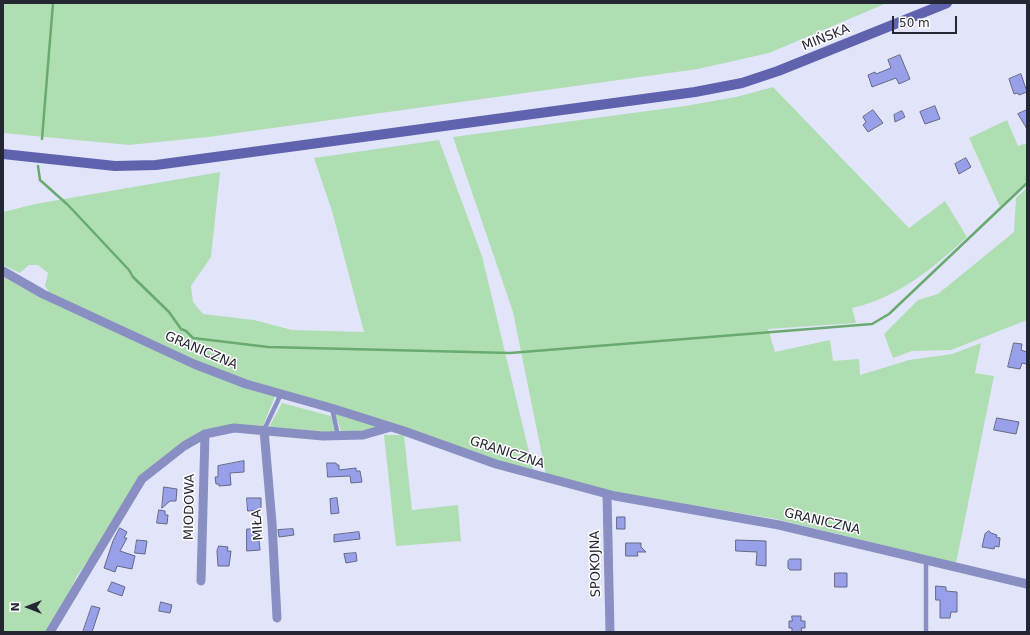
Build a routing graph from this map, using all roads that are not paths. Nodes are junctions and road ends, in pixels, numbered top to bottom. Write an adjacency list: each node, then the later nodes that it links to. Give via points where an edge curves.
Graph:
1 (947, 3): 2 (main road, MIŃSKA, via 778,71 713,89 156,165 109,166)
2 (3, 154)
3 (3, 271): 4 (street, GRANICZNA, via 43,294 194,364 246,384)
4 (282, 394): 5 (street, GRANICZNA); 7 (lane)
5 (332, 408): 6 (street, GRANICZNA); 9 (lane)
6 (391, 428): 9 (street, via 363,435); 10 (street, GRANICZNA, via 496,464)
7 (264, 430): 8 (street, via 234,428); 9 (street); 14 (street, MIŁA, via 272,523)
8 (205, 434): 12 (street, MIODOWA); 15 (street, via 184,446 142,480)
9 (338, 436)
10 (608, 494): 11 (street, GRANICZNA, via 779,525); 16 (street, SPOKOJNA)
11 (926, 560): 13 (street, GRANICZNA); 17 (lane)
12 (201, 581)
13 (1027, 584)
14 (276, 618)
15 (50, 632)
16 (610, 632)
17 (926, 632)

